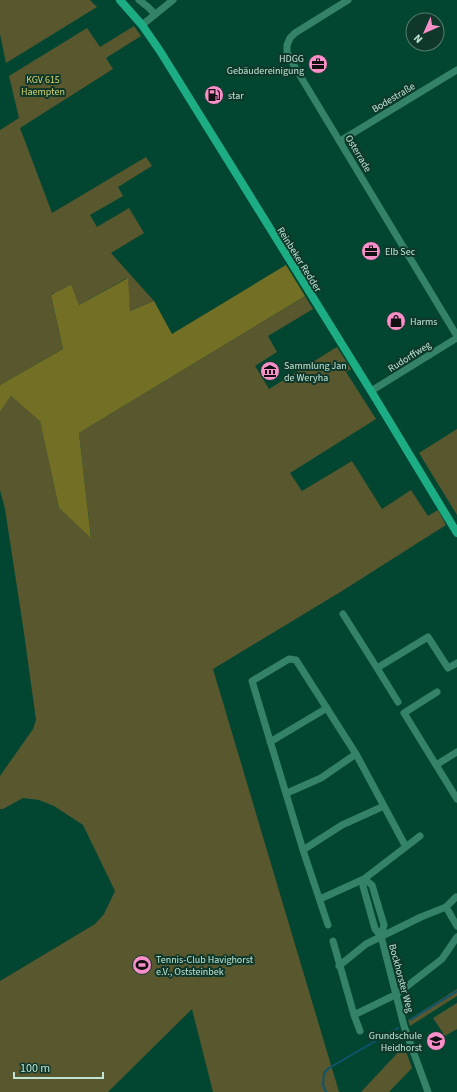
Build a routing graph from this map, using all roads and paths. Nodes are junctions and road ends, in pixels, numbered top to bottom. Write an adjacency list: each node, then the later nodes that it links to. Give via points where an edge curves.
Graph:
1 (120, 0): 6 (main road, Reinbeker Redder)
2 (139, 0): 5 (street)
3 (173, 0): 5 (street)
4 (348, 0): 8 (street, Osterrade, via 295,33 289,42 287,52)
5 (155, 14): 6 (street)
6 (142, 25): 10 (main road, Reinbeker Redder)
7 (457, 70): 8 (street, Bodestraße)
8 (340, 141): 9 (street, Osterrade)
9 (457, 337): 10 (street, Rudorffweg)
10 (371, 391): 11 (main road, Reinbeker Redder)
11 (457, 533)
12 (343, 614): 14 (street)
13 (457, 663): 14 (street, via 448,668 428,637)
14 (377, 668): 16 (street)
15 (437, 692): 21 (street, via 404,713)
16 (398, 702)
17 (327, 708): 18 (street); 18 (street, via 296,660 289,659 252,681); 20 (street)
18 (270, 742): 22 (street)
19 (457, 752): 21 (street)
20 (356, 754): 22 (street, via 320,778); 24 (street)
21 (436, 765): 23 (street)
22 (287, 793): 27 (street)
23 (457, 799)
24 (384, 806): 26 (street); 27 (street, via 342,825)
25 (420, 836): 26 (street)
26 (406, 847): 28 (street)
27 (303, 850): 30 (street)
28 (364, 879): 30 (street); 34 (street, Bockhorster Weg, via 372,885 384,925)
29 (456, 897): 31 (street)
30 (320, 899): 32 (street)
31 (446, 907): 33 (street); 34 (street)
32 (328, 925)
33 (457, 926)
34 (381, 936): 37 (street, via 366,944); 38 (street, Bockhorster Weg)
35 (457, 937): 38 (street, via 442,959)
36 (333, 941): 37 (street)
37 (339, 966): 39 (street)
38 (396, 994): 39 (street); 41 (street, Bockhorster Weg, via 404,1026)
39 (354, 1015): 40 (street)
40 (360, 1031)
41 (428, 1092)

